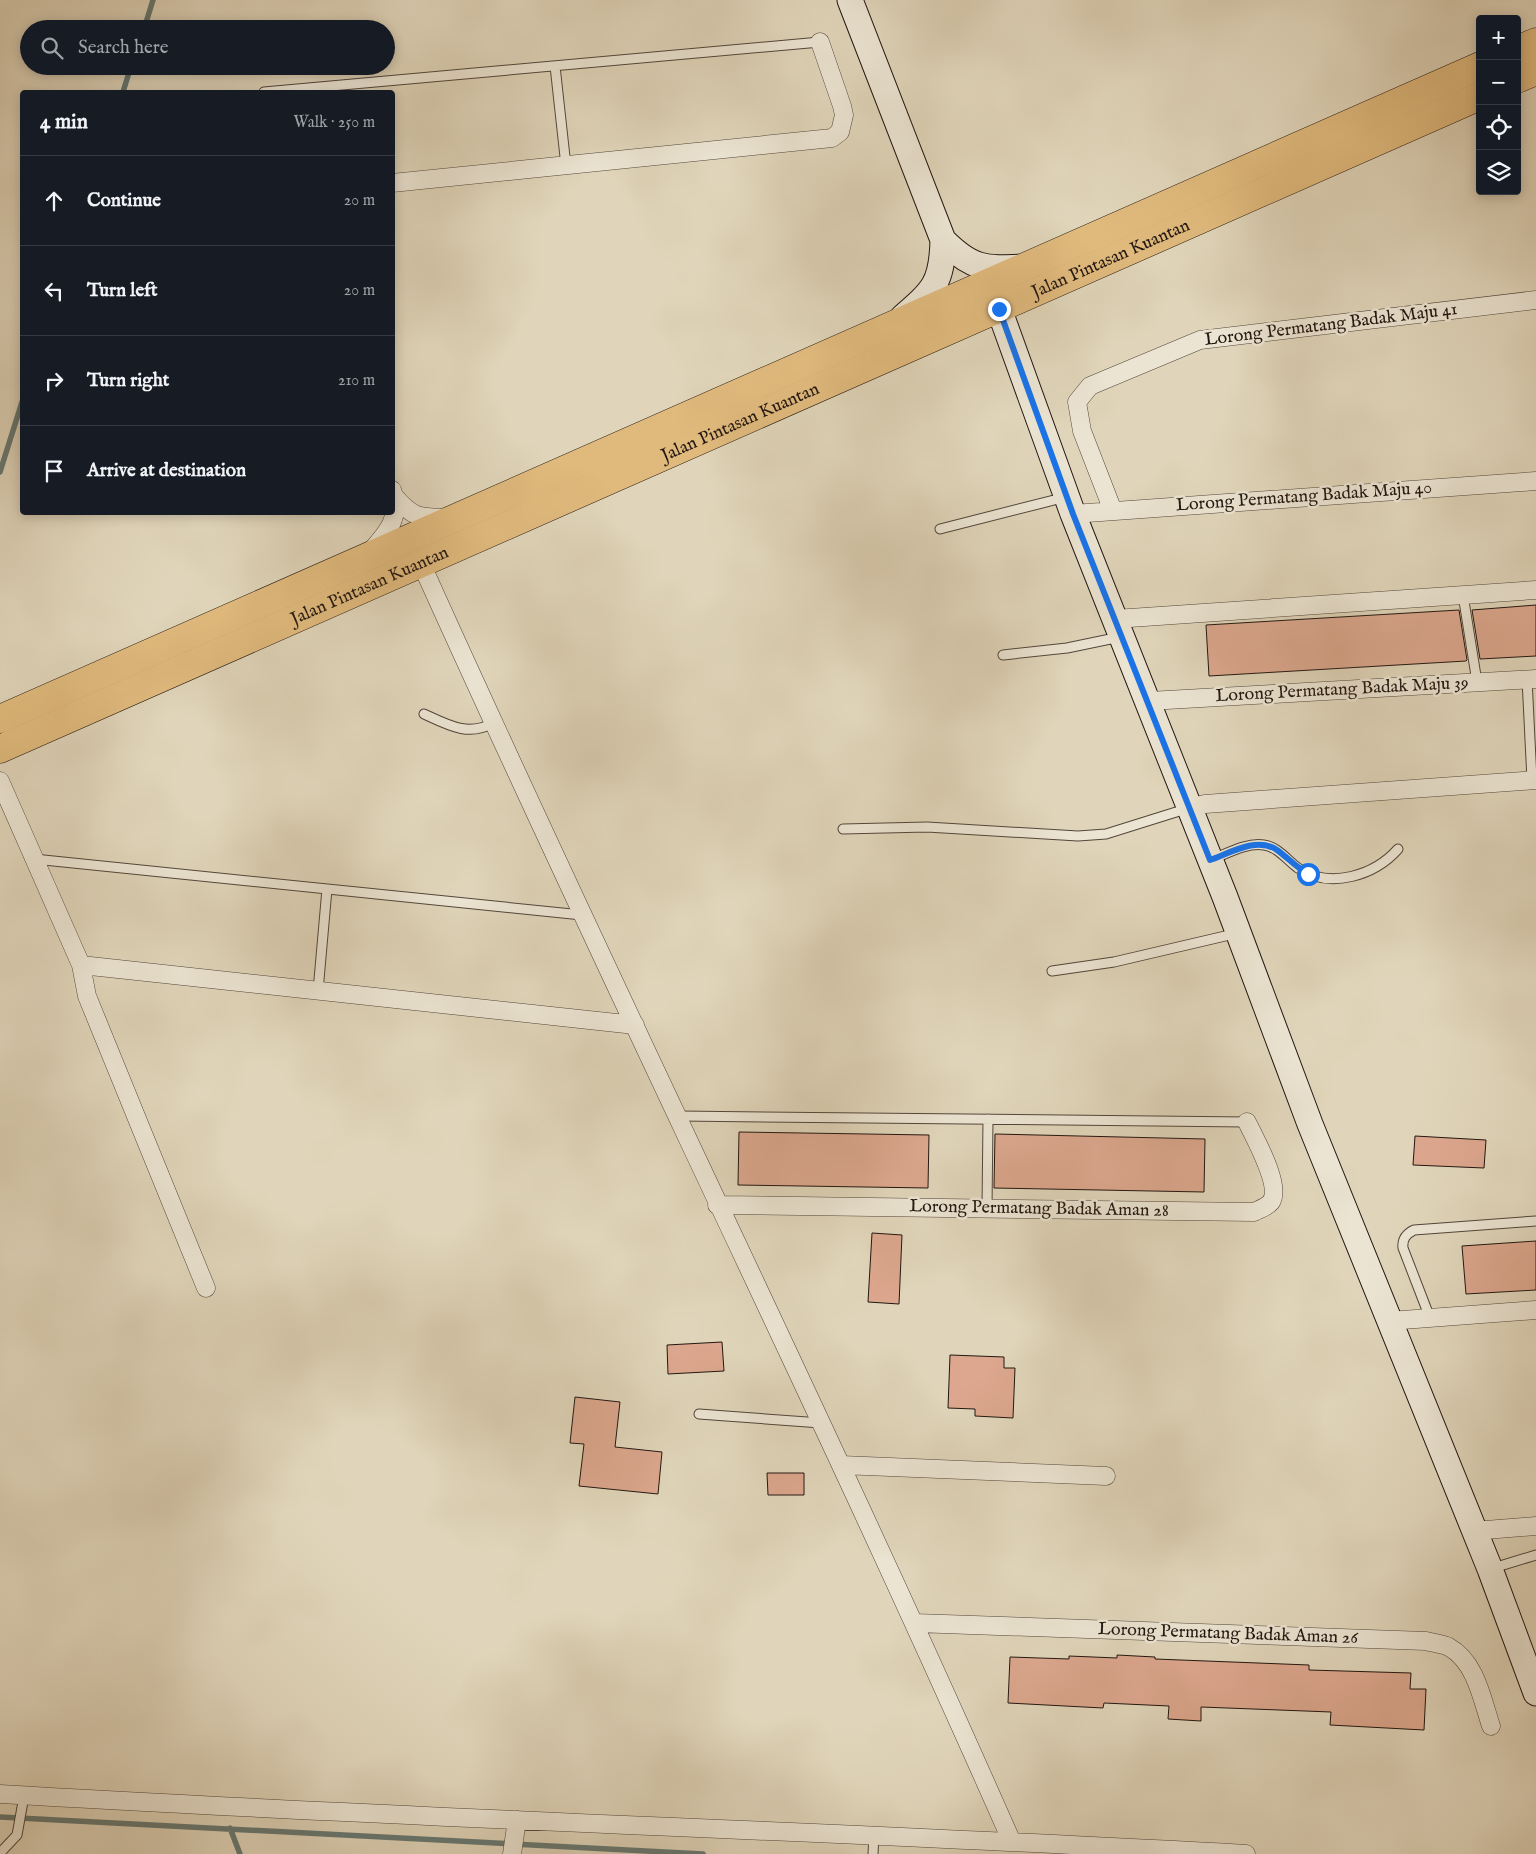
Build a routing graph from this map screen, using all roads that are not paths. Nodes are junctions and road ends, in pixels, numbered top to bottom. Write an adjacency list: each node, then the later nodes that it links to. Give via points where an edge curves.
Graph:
1 (850, 0): 13 (street)
2 (820, 42): 5 (lane); 11 (street, via 844,115 840,132 832,138)
3 (1536, 42): 4 (highway)
4 (1521, 48)
5 (555, 66): 9 (lane); 11 (lane)
6 (1476, 68): 14 (highway, Jalan Pintasan Kuantan)
7 (1536, 71): 8 (highway)
8 (1521, 77)
9 (286, 90)
10 (1476, 98): 16 (highway, Jalan Pintasan Kuantan)
11 (566, 166): 12 (street)
12 (395, 183)
13 (943, 240): 14 (street, via 968,262 998,268); 17 (street, via 941,274 934,287)
14 (1024, 267): 17 (highway, Jalan Pintasan Kuantan)
15 (1536, 300): 21 (street, Lorong Permatang Badak Maju 41, via 1200,340 1090,386 1076,402 1082,431)
16 (999, 309): 20 (street); 26 (highway, Jalan Pintasan Kuantan)
17 (895, 324): 23 (highway, Jalan Pintasan Kuantan)
18 (1536, 481): 21 (street, Lorong Permatang Badak Maju 40)
19 (395, 495): 23 (street, via 408,511 417,516)
20 (1070, 505): 21 (street, Lorong Permatang Badak Maju 40); 24 (lane); 29 (street)
21 (1113, 511)
22 (395, 515): 25 (street, via 390,529)
23 (455, 518): 25 (highway, Jalan Pintasan Kuantan)
24 (940, 529)
25 (362, 560): 35 (highway, Jalan Pintasan Kuantan)
26 (421, 563): 36 (street); 37 (highway, Jalan Pintasan Kuantan)
27 (1536, 590): 28 (street)
28 (1463, 595): 29 (street); 32 (lane)
29 (1113, 634): 30 (lane, via 1067,648); 33 (street)
30 (1003, 655)
31 (1532, 679): 32 (street, Lorong Permatang Badak Maju 39); 39 (lane)
32 (1477, 682): 33 (street, Lorong Permatang Badak Maju 39)
33 (1149, 701): 40 (street)
34 (424, 714): 36 (lane, via 463,730 481,730)
35 (0, 719)
36 (493, 723): 46 (street)
37 (0, 749)
38 (0, 780): 43 (street)
39 (1534, 780): 40 (street, via 1205,804)
40 (1190, 808): 41 (lane, via 1106,834 1078,836 927,827); 44 (street)
41 (843, 829)
42 (1398, 849): 44 (lane, via 1377,867 1361,874 1336,878 1308,874 1266,845 1249,846)
43 (34, 859): 45 (lane); 48 (street)
44 (1210, 860): 47 (street)
45 (327, 889): 46 (lane); 50 (lane)
46 (582, 915): 51 (street)
47 (1238, 933): 49 (lane, via 1114,962); 61 (street)
48 (81, 965): 50 (street); 58 (street, via 87,996)
49 (1052, 971)
50 (318, 990): 51 (street)
51 (635, 1025): 52 (street)
52 (678, 1116): 53 (lane); 55 (street)
53 (988, 1119): 54 (lane); 56 (lane)
54 (1247, 1122): 56 (street, Lorong Permatang Badak Aman 28, via 1274,1188 1271,1202 1254,1212)
55 (717, 1205): 56 (street, Lorong Permatang Badak Aman 28); 63 (street)
56 (988, 1208)
57 (1536, 1221): 60 (lane, via 1414,1230 1409,1233 1403,1248)
58 (206, 1288)
59 (1536, 1310): 60 (street)
60 (1430, 1318): 61 (street)
61 (1389, 1321): 67 (street)
62 (699, 1414): 63 (lane)
63 (821, 1423): 64 (street)
64 (841, 1465): 65 (street); 70 (street)
65 (1106, 1476)
66 (1536, 1526): 67 (street)
67 (1473, 1531): 69 (street)
68 (1536, 1555): 69 (lane)
69 (1490, 1569): 71 (street)
70 (915, 1622): 72 (street, Lorong Permatang Badak Aman 26, via 1426,1641 1448,1646 1464,1658); 77 (street)
71 (1536, 1693)
72 (1492, 1726)
73 (0, 1794): 74 (street)
74 (23, 1804): 75 (street); 78 (lane, via 19,1829)
75 (517, 1820): 76 (street); 79 (street)
76 (874, 1835): 77 (street); 80 (lane)
77 (1021, 1846): 81 (street)
78 (0, 1853)
79 (512, 1854)
80 (873, 1854)
81 (1246, 1854)

